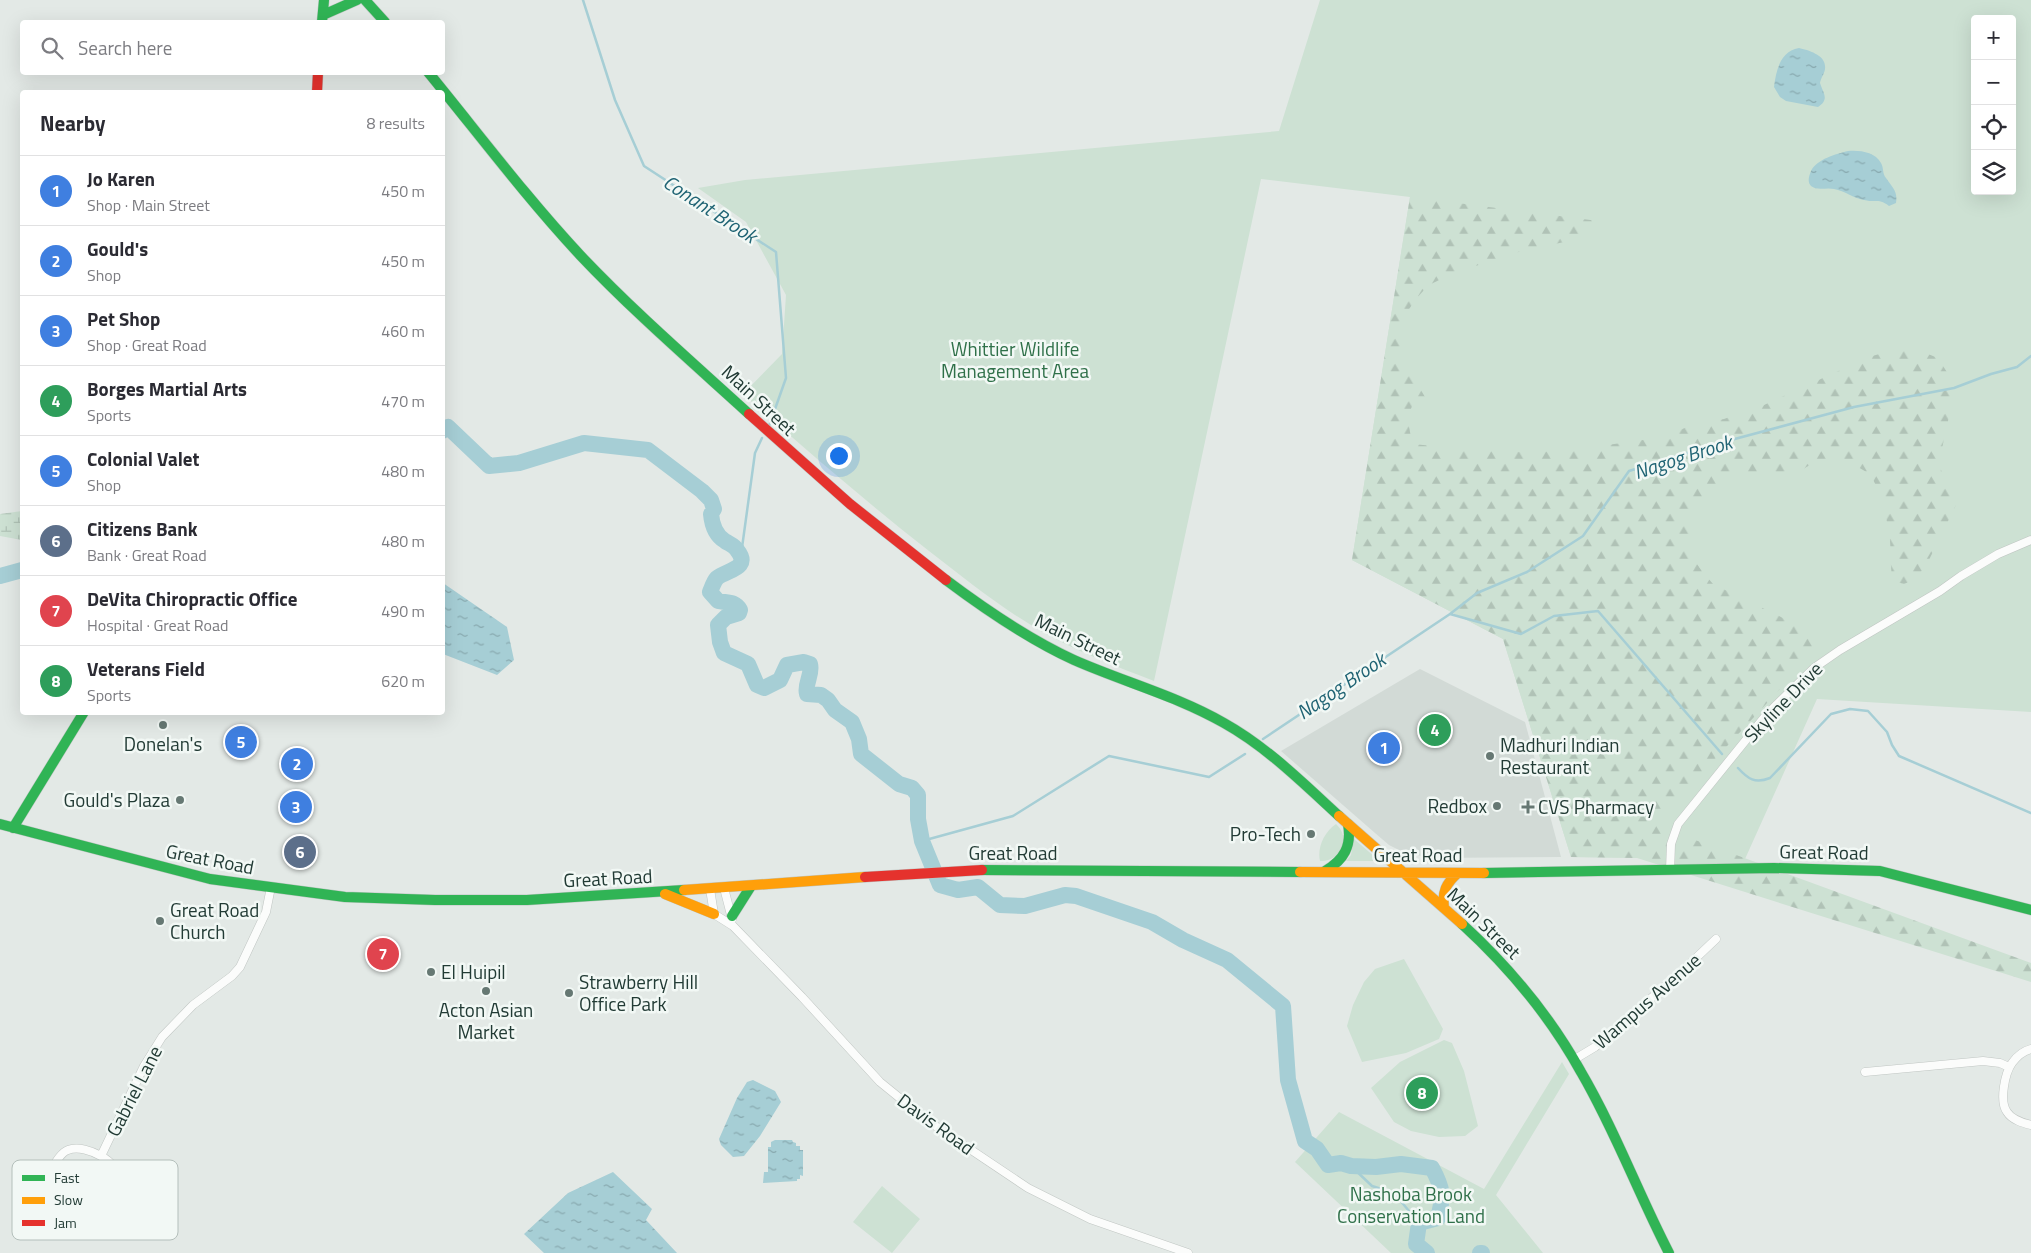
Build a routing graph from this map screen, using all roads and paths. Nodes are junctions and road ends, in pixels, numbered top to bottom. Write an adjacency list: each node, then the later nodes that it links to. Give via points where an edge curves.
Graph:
1 (324, 0): 4 (main road)
2 (356, 0): 4 (main road)
3 (365, 0): 5 (main road)
4 (322, 19)
5 (383, 20)
6 (318, 75): 8 (main road)
7 (430, 75): 9 (main road, Main Street)
8 (316, 90)
9 (443, 90)
10 (445, 93): 14 (main road, Main Street, via 563,236 616,290 767,433 909,551 980,605 1054,650 1194,708 1230,727 1279,762)
11 (2031, 540): 16 (street, Skyline Drive, via 1998,554 1961,576 1840,650 1802,679 1757,726 1678,824 1671,844)
12 (82, 715): 15 (main road)
13 (0, 824): 15 (main road, Great Road)
14 (1348, 824): 17 (main road, via 1348,849 1342,859); 18 (main road, Main Street)
15 (12, 828): 21 (main road, Great Road, via 210,879)
16 (1670, 870): 19 (main road, Great Road); 26 (main road, Great Road, via 1880,871)
17 (1324, 872): 18 (main road, Great Road); 20 (main road, Great Road, via 942,871)
18 (1405, 872): 19 (main road, Great Road); 25 (main road, Main Street)
19 (1458, 873): 25 (main road, via 1443,890)
20 (751, 886): 22 (main road, Great Road); 28 (main road)
21 (271, 888): 24 (main road, Great Road, via 344,897 435,900 527,900); 35 (street, Gabriel Lane, via 266,912 240,966 232,976 193,1005 162,1037 144,1066)
22 (724, 888): 23 (main road, Great Road); 28 (street, Davis Road)
23 (710, 889): 24 (main road, Great Road); 27 (street)
24 (662, 892): 27 (main road)
25 (1444, 908): 31 (main road, Main Street, via 1519,983)
26 (2031, 910)
27 (714, 914): 28 (street, Davis Road)
28 (733, 921): 38 (street, Davis Road, via 880,1082 928,1121 1028,1188 1090,1219)
29 (1716, 939): 31 (street, Wampus Avenue, via 1601,1041)
30 (2031, 1049): 32 (street, via 2018,1056)
31 (1575, 1060): 39 (main road, Main Street)
32 (2009, 1067): 33 (street, via 1983,1061); 34 (street, via 2003,1100 2005,1110)
33 (1865, 1072)
34 (2031, 1126)
35 (101, 1156): 36 (street, Gabriel Lane, via 74,1149 67,1150); 37 (street, Gabriel Lane)
36 (58, 1160)
37 (105, 1160)
38 (1188, 1253)
39 (1669, 1253)

